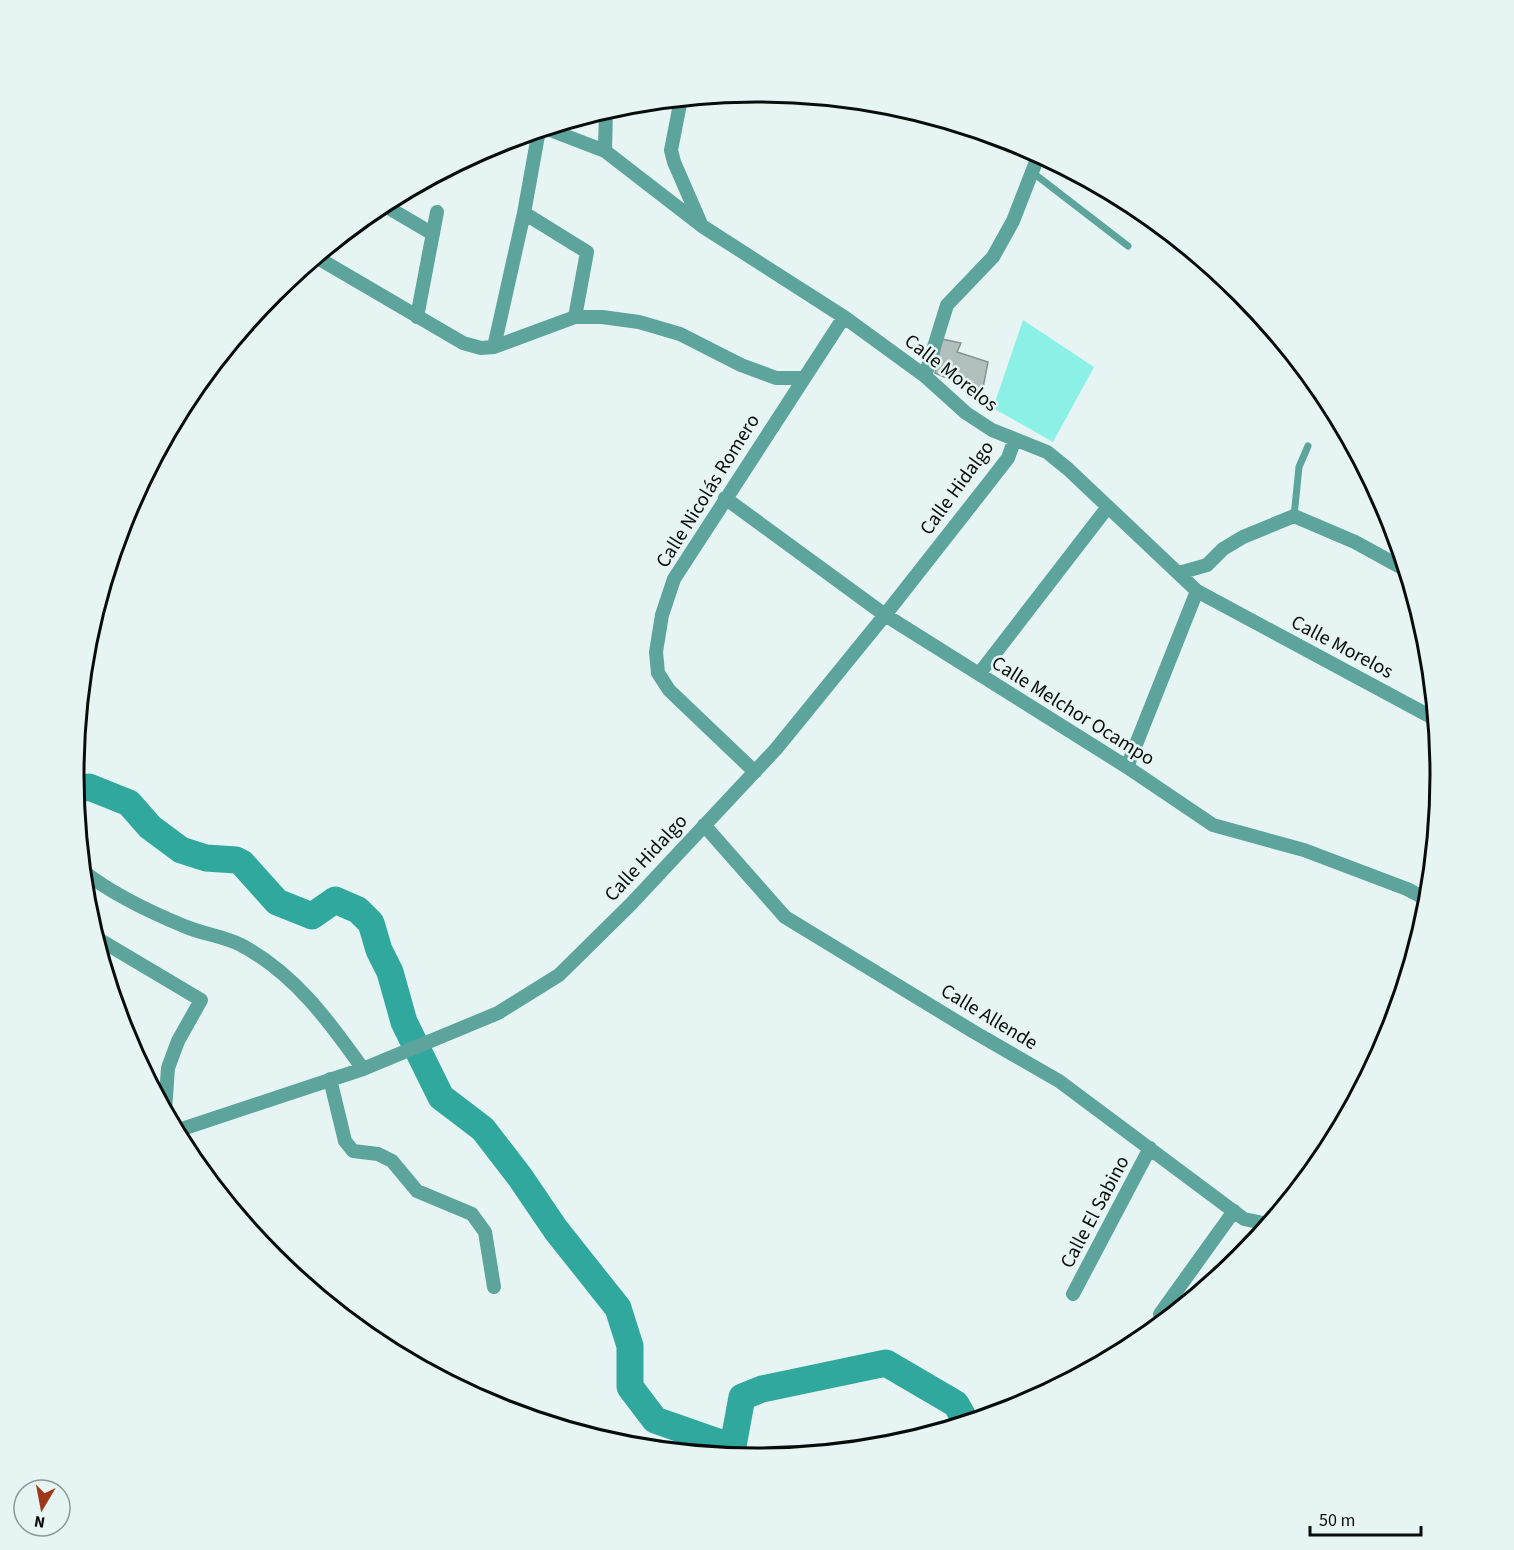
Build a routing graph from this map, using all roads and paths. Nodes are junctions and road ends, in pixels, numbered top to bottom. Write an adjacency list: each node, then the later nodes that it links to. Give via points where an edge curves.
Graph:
1 (679, 107): 11 (street, via 671,150)
2 (606, 120): 5 (street)
3 (556, 133): 5 (street, Calle Morelos)
4 (537, 139): 10 (street)
5 (605, 151): 11 (street, Calle Morelos)
6 (1036, 162): 7 (street)
7 (1032, 171): 13 (lane); 19 (street, via 1013,222 993,257 947,305)
8 (392, 210): 12 (street)
9 (437, 212): 12 (street)
10 (524, 213): 17 (street, via 587,252); 18 (street)
11 (702, 226): 16 (street, Calle Morelos)
12 (433, 234): 15 (street)
13 (1128, 246)
14 (323, 261): 15 (street)
15 (417, 317): 18 (street, via 463,343)
16 (843, 317): 19 (street, Calle Morelos); 20 (street, Calle Nicolás Romero)
17 (575, 318): 18 (street); 20 (street, via 639,322 680,334 776,378)
18 (494, 347)
19 (925, 376): 21 (street, Calle Morelos, via 966,413)
20 (803, 378): 23 (street, Calle Nicolás Romero)
21 (1015, 439): 24 (street, Calle Morelos, via 1047,452); 29 (street, Calle Hidalgo, via 1008,458)
22 (1308, 446): 25 (lane, via 1299,468)
23 (725, 498): 29 (street, Calle Melchor Ocampo); 33 (street, Calle Nicolás Romero, via 674,579 662,615 656,652 658,673 669,690)
24 (1107, 508): 27 (street, Calle Morelos); 30 (street)
25 (1294, 516): 26 (street); 27 (street, via 1243,537 1207,565)
26 (1396, 564)
27 (1179, 573): 28 (street, Calle Morelos)
28 (1197, 591): 31 (street, Calle Morelos); 32 (street)
29 (885, 615): 30 (street, Calle Melchor Ocampo); 33 (street, Calle Hidalgo)
30 (979, 674): 32 (street, Calle Melchor Ocampo)
31 (1427, 715)
32 (1127, 767): 36 (street, Calle Melchor Ocampo, via 1213,825 1304,850)
33 (755, 772): 34 (street, Calle Hidalgo)
34 (704, 825): 38 (street, Calle Hidalgo, via 559,975 498,1013); 42 (street, Calle Allende, via 785,917 1059,1081)
35 (92, 877): 38 (street, via 133,902 185,927 239,944 272,965 324,1014)
36 (1419, 895)
37 (106, 943): 40 (street, via 201,1000 168,1068)
38 (364, 1068): 39 (street, Calle Hidalgo)
39 (330, 1079): 41 (street, Calle Hidalgo); 45 (street, via 345,1141 353,1151 378,1154 392,1161 417,1191 472,1214 485,1232)
40 (166, 1097)
41 (184, 1128)
42 (1150, 1148): 43 (street, Calle Allende); 46 (street, Calle El Sabino)
43 (1234, 1212): 44 (street, Calle Allende); 47 (street)
44 (1260, 1222)
45 (494, 1287)
46 (1073, 1294)
47 (1160, 1314)

